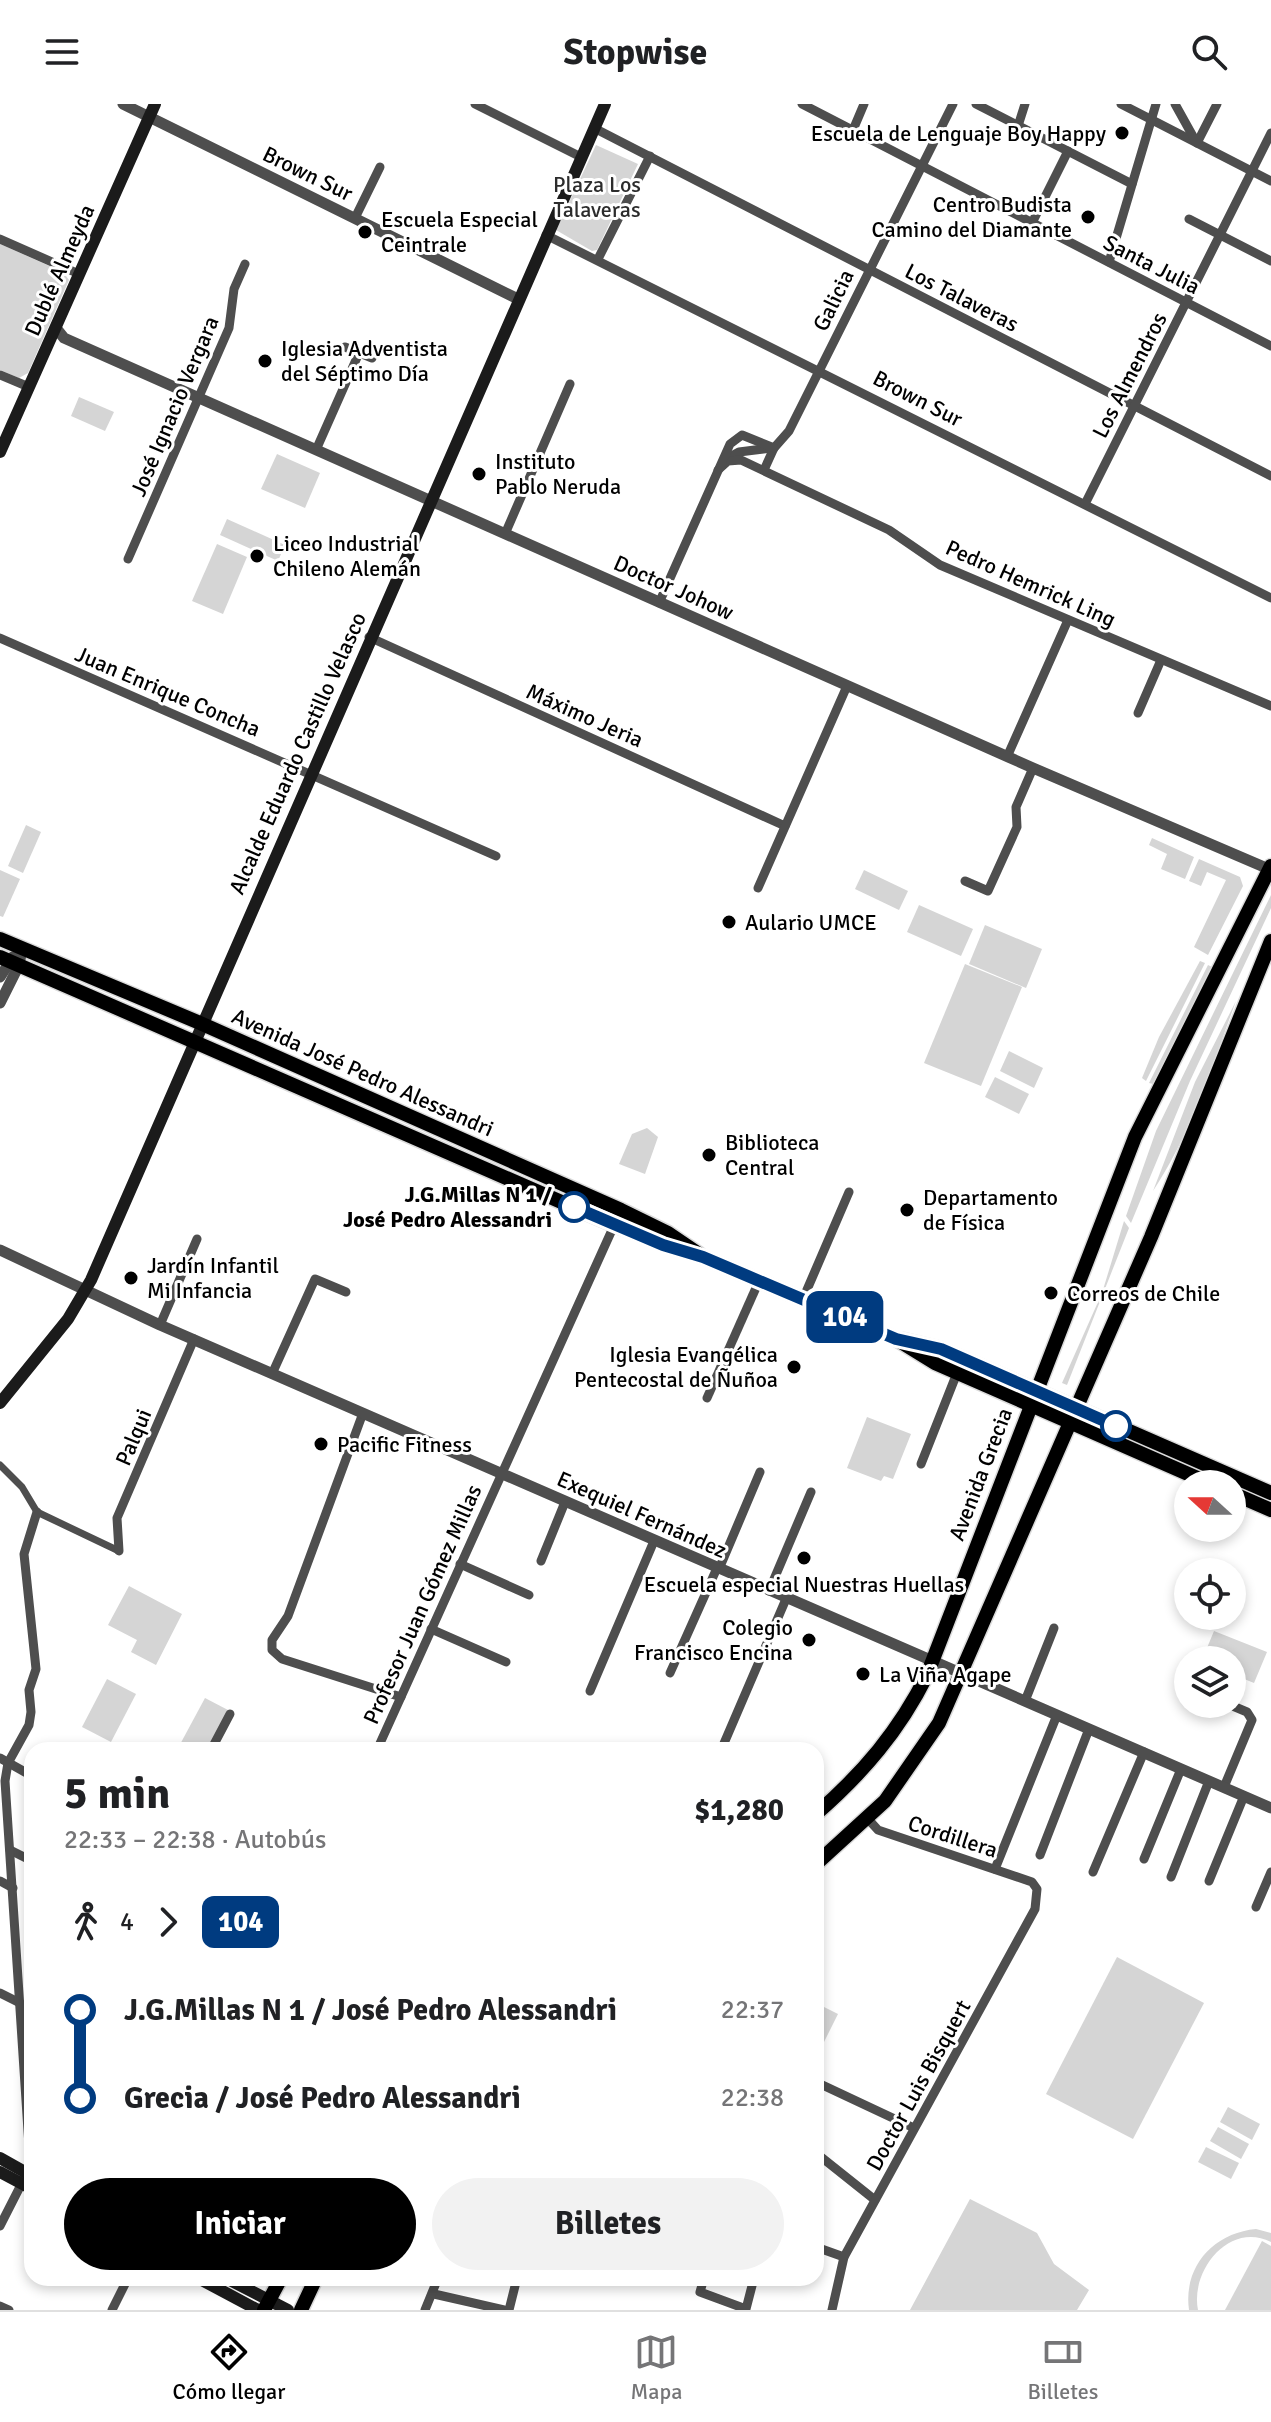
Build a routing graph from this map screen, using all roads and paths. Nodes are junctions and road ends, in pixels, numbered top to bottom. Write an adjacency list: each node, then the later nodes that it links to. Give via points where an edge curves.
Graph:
1 (123, 104): 14 (street, Brown Sur)
2 (155, 104): 14 (main road, Dublé Almeyda)
3 (475, 104): 23 (street)
4 (605, 104): 17 (main road, Alcalde Eduardo Castillo Velasco)
5 (802, 104): 18 (street, Santa Julia)
6 (864, 104): 18 (street)
7 (953, 104): 24 (street, Galicia)
8 (976, 104): 16 (street)
9 (1025, 104): 16 (street)
10 (1121, 104): 15 (street)
11 (1156, 104): 15 (street)
12 (1175, 104): 20 (street)
13 (1217, 104): 20 (street)
14 (149, 117): 29 (street, Brown Sur); 40 (main road, Dublé Almeyda)
15 (1151, 119): 20 (street); 28 (street)
16 (1018, 126): 21 (street)
17 (594, 128): 22 (street, Los Talaveras); 23 (main road, Alcalde Eduardo Castillo Velasco)
18 (853, 130): 24 (street, Santa Julia)
19 (1271, 133): 26 (street, Los Almendros)
20 (1197, 143): 26 (street)
21 (1068, 151): 28 (street); 31 (street)
22 (650, 156): 35 (street); 39 (street, Los Talaveras)
23 (581, 157): 32 (main road, Alcalde Eduardo Castillo Velasco)
24 (920, 165): 31 (street, Santa Julia); 39 (street, Galicia)
25 (380, 167): 29 (street)
26 (1251, 171): 27 (street); 33 (street, Los Almendros)
27 (1271, 181)
28 (1132, 184): 37 (street)
29 (355, 218): 41 (street, Brown Sur)
30 (1189, 219): 33 (street)
31 (1032, 223): 37 (street, Santa Julia)
32 (546, 235): 35 (street, Brown Sur); 41 (main road, Alcalde Eduardo Castillo Velasco)
33 (1219, 235): 36 (street); 42 (street, Los Almendros)
34 (0, 239): 40 (street)
35 (598, 259): 48 (street, Brown Sur)
36 (1271, 261)
37 (1109, 262): 42 (street, Santa Julia)
38 (245, 264): 52 (street, José Ignacio Vergara, via 234,289 231,323)
39 (869, 269): 48 (street, Galicia); 53 (street, Los Talaveras)
40 (79, 274): 43 (main road, Dublé Almeyda)
41 (518, 299): 60 (main road, Alcalde Eduardo Castillo Velasco)
42 (1186, 302): 44 (street, Santa Julia); 53 (street, Los Almendros)
43 (57, 335): 51 (main road, Dublé Almeyda); 52 (street, Doctor Johow)
44 (1271, 346)
45 (345, 347): 46 (street)
46 (359, 353): 47 (street); 55 (street)
47 (372, 358)
48 (819, 370): 54 (street, Galicia, via 789,431); 61 (street, Brown Sur)
49 (0, 375): 51 (street)
50 (570, 384): 62 (street)
51 (29, 387): 56 (main road, Dublé Almeyda)
52 (199, 398): 55 (street, Doctor Johow); 63 (street, José Ignacio Vergara)
53 (1134, 405): 59 (street, Los Talaveras); 61 (street, Los Almendros)
54 (774, 448): 57 (street, via 734,453); 57 (street, via 738,436); 58 (street, Galicia)
55 (316, 450): 60 (street, Doctor Johow)
56 (0, 452)
57 (718, 470): 58 (street, Pedro Hemrick Ling, via 728,461 741,460); 65 (street)
58 (764, 470): 66 (street, Pedro Hemrick Ling, via 889,530 940,565)
59 (1271, 476)
60 (430, 500): 62 (street, Doctor Johow); 67 (main road, Alcalde Eduardo Castillo Velasco)
61 (1085, 504): 64 (street, Brown Sur)
62 (505, 534): 65 (street, Doctor Johow)
63 (128, 559)
64 (1271, 598)
65 (659, 603): 70 (street, Doctor Johow)
66 (1068, 620): 69 (street, Pedro Hemrick Ling); 73 (street)
67 (369, 637): 75 (main road, Alcalde Eduardo Castillo Velasco); 76 (street, Máximo Jeria)
68 (0, 638): 75 (street, Juan Enrique Concha)
69 (1161, 660): 71 (street, Pedro Hemrick Ling); 72 (street)
70 (847, 686): 73 (street, Doctor Johow); 76 (street)
71 (1271, 706)
72 (1138, 713)
73 (1007, 757): 74 (street, Doctor Johow)
74 (1033, 768): 78 (street, Doctor Johow); 79 (street, via 1016,807 1017,827 988,891)
75 (310, 773): 77 (street, Juan Enrique Concha); 87 (main road, Alcalde Eduardo Castillo Velasco)
76 (785, 826): 80 (street)
77 (496, 856)
78 (1270, 869): 105 (main road, Avenida Grecia, via 1135,1137)
79 (965, 881)
80 (758, 888)
81 (0, 939): 83 (main road, Avenida José Pedro Alessandri)
82 (1271, 941): 108 (main road)
83 (22, 948): 84 (street); 87 (main road, Avenida José Pedro Alessandri)
84 (10, 961): 85 (street); 86 (street); 88 (main road, Avenida José Pedro Alessandri)
85 (0, 977)
86 (0, 1003)
87 (200, 1023): 88 (main road, Alcalde Eduardo Castillo Velasco); 90 (main road, Avenida José Pedro Alessandri)
88 (193, 1040): 91 (main road, Avenida José Pedro Alessandri); 96 (main road, Alcalde Eduardo Castillo Velasco)
89 (849, 1192): 98 (street)
90 (621, 1210): 91 (street, Profesor Juan Gómez Millas); 94 (main road, Avenida José Pedro Alessandri, via 689,1244)
91 (614, 1225): 94 (main road, Avenida José Pedro Alessandri); 113 (street, Profesor Juan Gómez Millas)
92 (197, 1239): 99 (street)
93 (0, 1250): 96 (street, Exequiel Fernández)
94 (703, 1257): 95 (main road, Avenida José Pedro Alessandri)
95 (759, 1281): 98 (main road, Avenida José Pedro Alessandri); 104 (street)
96 (85, 1292): 99 (street, Exequiel Fernández); 106 (main road, Alcalde Eduardo Castillo Velasco)
97 (346, 1292): 103 (street, via 315,1279)
98 (803, 1299): 101 (main road, Avenida José Pedro Alessandri)
99 (160, 1325): 100 (street, Exequiel Fernández)
100 (194, 1339): 103 (street, Exequiel Fernández); 121 (street, Palqui, via 117,1518)
101 (896, 1339): 102 (main road, Avenida José Pedro Alessandri); 105 (main road, Avenida José Pedro Alessandri, via 941,1349)
102 (957, 1373): 105 (main road, Avenida José Pedro Alessandri); 109 (street)
103 (272, 1374): 107 (street, Exequiel Fernández)
104 (707, 1398)
105 (1033, 1398): 108 (main road, Avenida José Pedro Alessandri); 131 (main road, Avenida Grecia)
106 (0, 1403)
107 (363, 1413): 113 (street, Exequiel Fernández); 135 (street, via 272,1650 282,1659)
108 (1074, 1416): 111 (main road, Avenida José Pedro Alessandri); 115 (main road, Avenida José Pedro Alessandri); 133 (main road)
109 (921, 1464)
110 (0, 1465): 119 (street)
111 (1183, 1470)
112 (760, 1472): 124 (street)
113 (500, 1473): 117 (street, Exequiel Fernández); 123 (street, Profesor Juan Gómez Millas)
114 (811, 1492): 125 (street)
115 (1271, 1493)
116 (1246, 1499): 118 (main road)
117 (565, 1502): 120 (street, Exequiel Fernández); 122 (street)
118 (1271, 1510)
119 (37, 1512): 121 (street); 145 (street, via 24,1554 36,1669 29,1690 31,1712 29,1725)
120 (654, 1541): 124 (street, Exequiel Fernández); 134 (street)
121 (119, 1551)
122 (541, 1561)
123 (460, 1564): 126 (street); 129 (street, Profesor Juan Gómez Millas)
124 (718, 1568): 125 (street, Exequiel Fernández); 132 (street)
125 (769, 1591): 127 (street, Exequiel Fernández)
126 (529, 1595)
127 (786, 1599): 131 (street, Exequiel Fernández); 143 (street)
128 (1054, 1628): 136 (street)
129 (431, 1629): 130 (street); 135 (street, Profesor Juan Gómez Millas)
130 (506, 1662)
131 (932, 1662): 133 (street, Exequiel Fernández); 151 (main road, Avenida Grecia, via 887,1742)
132 (670, 1673)
133 (962, 1673): 136 (street, Exequiel Fernández); 153 (main road, via 930,1740)
134 (590, 1691)
135 (401, 1697): 142 (street, Profesor Juan Gómez Millas)
136 (1025, 1701): 139 (street, Exequiel Fernández)
137 (1246, 1712): 149 (street, via 1252,1720)
138 (230, 1714): 141 (street)
139 (1057, 1715): 140 (street, Exequiel Fernández); 159 (street)
140 (1089, 1729): 144 (street, Exequiel Fernández); 155 (street)
141 (215, 1742)
142 (381, 1742)
143 (725, 1742)
144 (1144, 1752): 146 (street, Exequiel Fernández); 160 (street)
145 (4, 1761): 147 (street); 154 (street)
146 (1181, 1769): 148 (street, Exequiel Fernández); 158 (street)
147 (24, 1772)
148 (1209, 1781): 149 (street, Exequiel Fernández); 162 (street)
149 (1224, 1787): 150 (street, Exequiel Fernández)
150 (1244, 1796): 152 (street, Exequiel Fernández); 164 (street)
151 (824, 1806)
152 (1271, 1808)
153 (868, 1819): 157 (main road); 159 (street, Cordillera, via 878,1830)
154 (10, 1850): 156 (street); 166 (street)
155 (1040, 1855)
156 (24, 1857)
157 (824, 1857)
158 (1144, 1859)
159 (995, 1869): 165 (street, Cordillera)
160 (1093, 1872)
161 (1271, 1872): 167 (street)
162 (1171, 1877)
163 (0, 1881): 166 (street)
164 (1209, 1881)
165 (1032, 1882): 172 (street, Doctor Luis Bisquert, via 1037,1889 1035,1909)
166 (13, 1888): 169 (street)
167 (1256, 1907)
168 (0, 1993): 169 (street)
169 (20, 2003): 170 (street)
170 (24, 2064)
171 (824, 2086): 172 (street)
172 (914, 2128): 179 (street, Doctor Luis Bisquert)
173 (0, 2158): 176 (main road)
174 (824, 2159): 179 (street)
175 (0, 2172): 177 (main road)
176 (24, 2177)
177 (24, 2179)
178 (24, 2187): 180 (street)
179 (875, 2200): 182 (street, Doctor Luis Bisquert)
180 (0, 2226)
181 (824, 2250): 182 (street)
182 (844, 2257): 201 (street, Doctor Luis Bisquert)
183 (124, 2286): 196 (street)
184 (216, 2286): 194 (main road)
185 (236, 2286): 194 (main road)
186 (276, 2286): 194 (main road)
187 (312, 2286): 198 (main road)
188 (436, 2286): 192 (street)
189 (514, 2286): 200 (street)
190 (702, 2286): 191 (street, via 700,2292 746,2309)
191 (752, 2286)
192 (434, 2294): 199 (street); 200 (street)
193 (0, 2306): 195 (street)
194 (264, 2307): 197 (main road)
195 (9, 2310)
196 (112, 2310)
197 (288, 2310)
198 (301, 2310)
199 (425, 2310)
200 (506, 2310)
201 (832, 2310)

